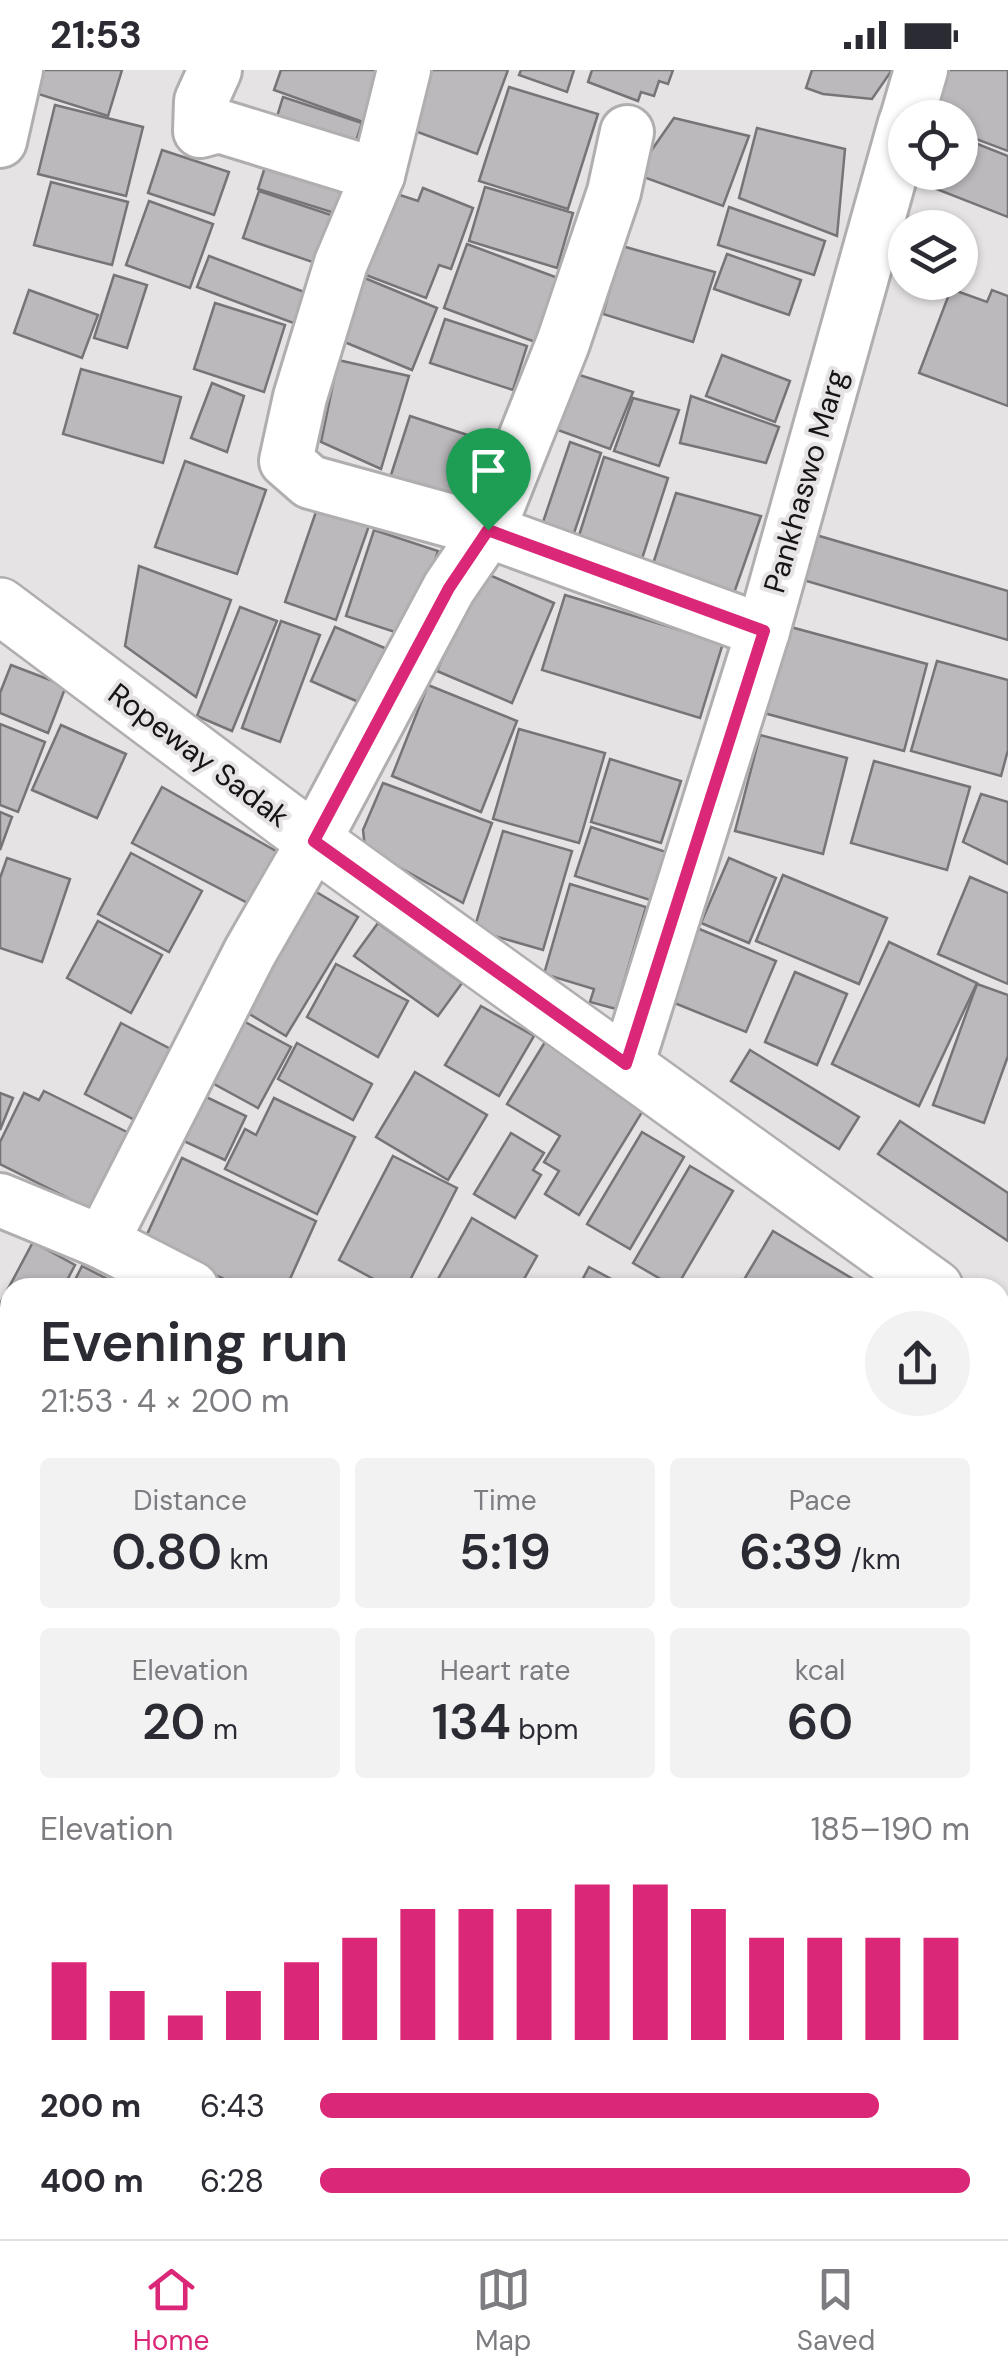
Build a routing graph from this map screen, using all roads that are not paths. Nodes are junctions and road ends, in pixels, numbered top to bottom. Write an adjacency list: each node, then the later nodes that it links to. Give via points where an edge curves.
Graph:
1 (16, 70): 7 (street)
2 (215, 70): 8 (street, via 201,101 200,131 219,126)
3 (404, 70): 8 (street)
4 (921, 70): 5 (street, Pankhaswo Marg)
5 (912, 100)
6 (627, 132): 10 (street, via 564,344)
7 (0, 142)
8 (378, 175): 10 (street, via 341,263 286,461 310,482)
9 (888, 185): 12 (street, Pankhaswo Marg)
10 (488, 530): 12 (street); 13 (street, via 449,588)
11 (0, 606): 13 (main road, Ropeway Sadak)
12 (764, 631): 14 (street, Pankhaswo Marg)
13 (314, 841): 14 (main road, Ropeway Sadak); 16 (street)
14 (626, 1064): 18 (main road, Ropeway Sadak)
15 (0, 1200): 16 (street)
16 (102, 1242): 17 (street)
17 (172, 1278)
18 (904, 1278)

